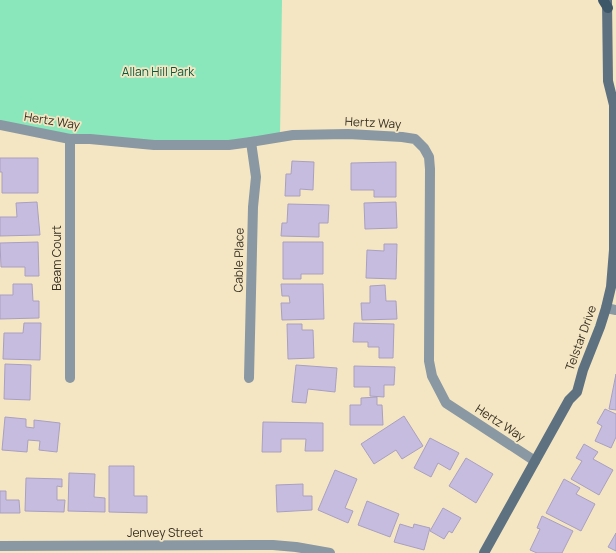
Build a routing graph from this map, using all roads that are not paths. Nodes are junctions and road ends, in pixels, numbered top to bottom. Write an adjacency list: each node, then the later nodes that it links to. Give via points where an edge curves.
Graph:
1 (606, 3): 2 (street, Telstar Drive, via 608,81)
2 (615, 101): 6 (street, Telstar Drive)
3 (0, 125): 4 (street, Hertz Way)
4 (70, 139): 5 (street, Hertz Way, via 204,146); 7 (street, Beam Court)
5 (252, 142): 8 (street, Cable Place, via 256,177); 9 (street, Hertz Way, via 293,135 348,134 415,139 424,148 429,157 430,169 429,361 432,376 446,403)
6 (611, 309): 9 (street, Telstar Drive, via 600,327 582,370 577,392 569,400)
7 (70, 378)
8 (249, 378)
9 (535, 461): 12 (street, Telstar Drive)
10 (0, 546): 11 (street, Jenvey Street, via 273,545)
11 (330, 553)
12 (484, 553)

